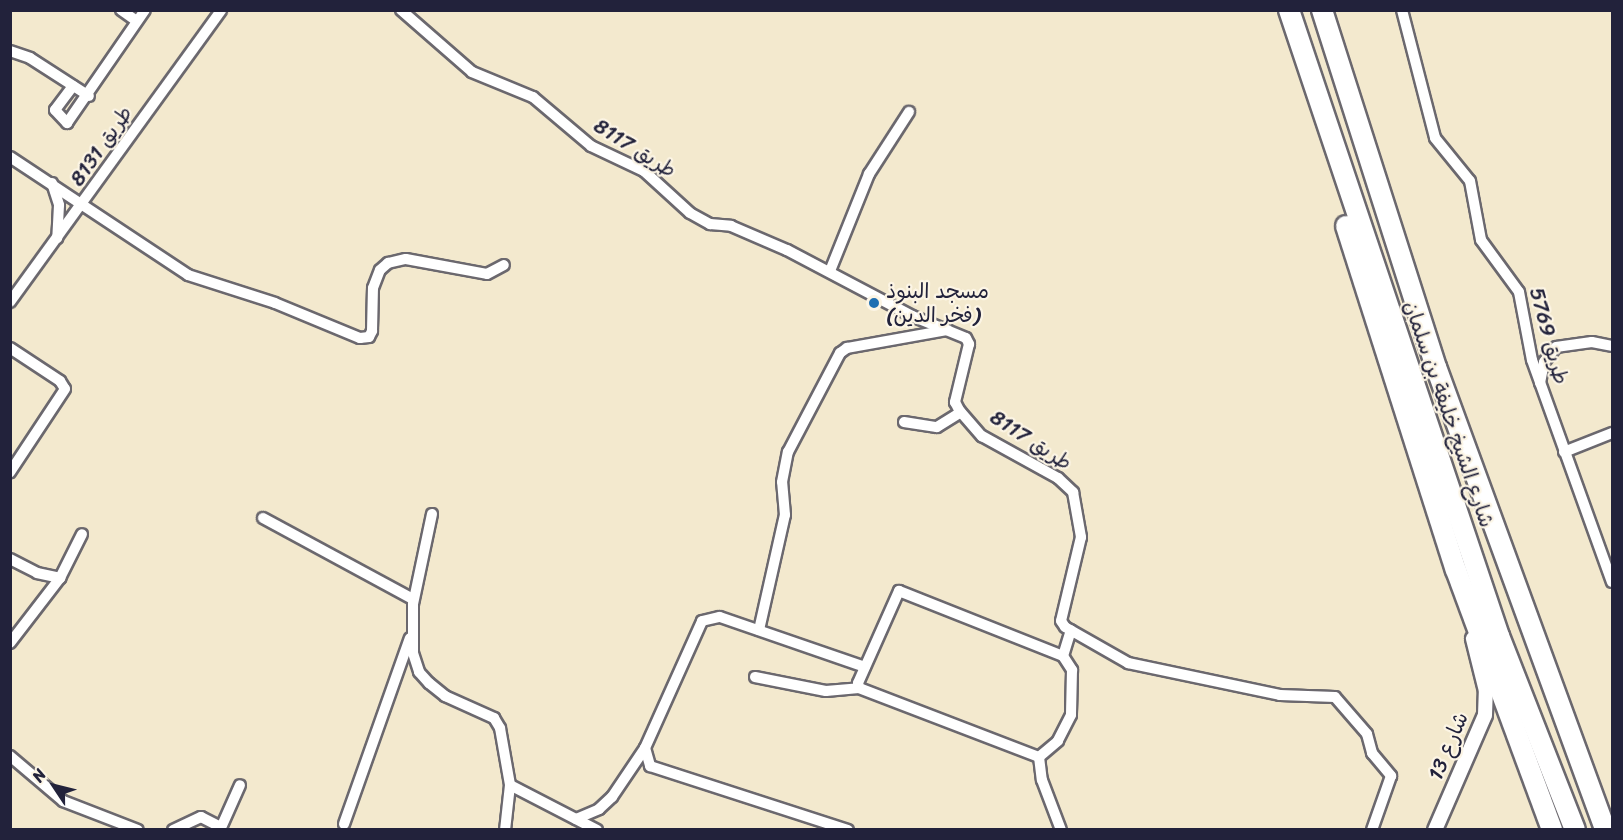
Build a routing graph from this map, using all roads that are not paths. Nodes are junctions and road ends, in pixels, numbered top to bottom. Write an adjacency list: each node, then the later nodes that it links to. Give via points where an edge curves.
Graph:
1 (145, 10): 8 (street)
2 (221, 10): 16 (street, طريق 8131)
3 (401, 10): 19 (street, طريق 8117, via 472,72 533,97 591,146 644,171 690,213 710,224 731,226 758,237)
4 (1289, 10): 9 (highway, شارع الشيخ خليفة بن سلمان)
5 (1322, 10): 64 (highway, شارع الشيخ خليفة بن سلمان, via 1436,367)
6 (1402, 10): 24 (street, طريق 5769, via 1435,138 1470,181 1481,240 1519,292)
7 (123, 11): 8 (street)
8 (137, 21): 12 (street)
9 (1300, 46): 34 (highway, via 1345,223); 63 (highway, شارع الشيخ خليفة بن سلمان, via 1499,636)
10 (10, 51): 11 (street, via 30,58)
11 (73, 86): 12 (street); 12 (street, via 55,110 65,122 71,122)
12 (89, 96)
13 (909, 112): 19 (street, via 869,174)
14 (10, 157): 15 (street)
15 (52, 183): 16 (street); 17 (street, via 59,205)
16 (85, 203): 17 (street, طريق 8131); 18 (street, via 188,275 275,303 360,338 369,337 372,331 373,288 380,270 388,263 406,259 487,274)
17 (57, 241): 20 (street, طريق 8131)
18 (504, 265)
19 (830, 271): 21 (street, طريق 8117, via 912,316)
20 (10, 302)
21 (948, 330): 25 (street, طريق 8117, via 966,338 969,344 955,402); 38 (street, via 847,348 840,353 788,452 782,482 785,515)
22 (1612, 346): 24 (street, via 1592,342 1556,347 1544,362)
23 (10, 348): 29 (street, via 60,381 65,390)
24 (1540, 383): 28 (street, طريق 5769)
25 (961, 412): 26 (street, via 937,427); 39 (street, طريق 8117, via 982,436 1058,478 1073,492 1080,546 1061,621)
26 (904, 422)
27 (1612, 433): 28 (street)
28 (1564, 452): 36 (street, طريق 5769)
29 (10, 472)
30 (432, 514): 37 (street)
31 (263, 518): 37 (street)
32 (82, 534): 35 (street)
33 (10, 559): 35 (street)
34 (1456, 570): 61 (street, شارع 13, via 1486,691 1485,715); 62 (highway)
35 (60, 579): 41 (street)
36 (1612, 582)
37 (413, 599): 40 (street)
38 (759, 630): 43 (street); 46 (street, via 720,617 696,626)
39 (1071, 630): 42 (street); 60 (street, via 1128,663 1280,695 1335,697 1367,734 1375,757 1389,770 1389,788)
40 (412, 635): 50 (street, via 419,672 429,683 445,696 494,718 500,728); 52 (street)
41 (10, 643)
42 (1064, 656): 43 (street, via 899,591); 48 (street, via 1072,670 1071,715 1058,741)
43 (866, 667): 45 (street)
44 (755, 677): 45 (street, via 826,691)
45 (859, 688): 48 (street)
46 (645, 748): 51 (street, via 612,797 599,809); 58 (street, via 650,766)
47 (10, 756): 54 (street, via 63,801)
48 (1040, 757): 59 (street, via 1042,780)
49 (240, 785): 53 (street)
50 (510, 785): 51 (street); 56 (street)
51 (576, 819): 57 (street)
52 (344, 824)
53 (221, 828): 55 (street, via 201,817)
54 (138, 830)
55 (173, 830)
56 (505, 830)
57 (597, 830)
58 (848, 830)
59 (1061, 830)
60 (1372, 830)
61 (1435, 830)
62 (1552, 830)
63 (1575, 830)
64 (1605, 830)

